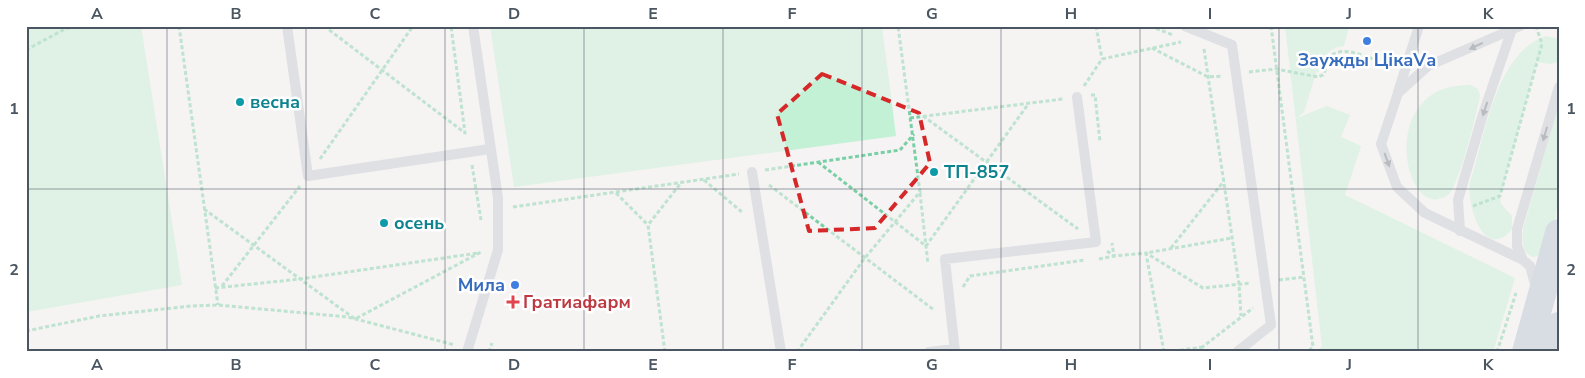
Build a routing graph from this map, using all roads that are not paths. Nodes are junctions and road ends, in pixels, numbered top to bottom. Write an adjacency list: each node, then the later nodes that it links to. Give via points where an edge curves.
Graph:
1 (287, 26): 9 (lane, via 308,176)
2 (473, 26): 9 (lane)
3 (1185, 26): 19 (lane, via 1232,45 1271,325)
4 (1419, 26): 7 (lane)
5 (1516, 28): 7 (lane, one-way to 7, via 1428,66); 11 (lane, one-way to 11, via 1460,190 1457,209)
6 (1559, 87): 13 (lane, one-way to 13, via 1517,229 1517,246)
7 (1398, 93): 11 (lane, one-way to 11, via 1382,144 1397,187 1425,213)
8 (1077, 97): 16 (lane, via 1096,242 945,259)
9 (490, 149): 15 (lane, via 498,209 498,250)
10 (752, 172): 17 (lane)
11 (1460, 231): 13 (lane)
12 (1559, 233): 14 (main road)
13 (1523, 260): 14 (lane, via 1530,266)
14 (1546, 325): 20 (main road); 21 (main road)
15 (467, 350)
16 (955, 350): 18 (lane)
17 (781, 352)
18 (929, 352)
19 (1238, 352)
20 (1526, 352)
21 (1552, 352)

